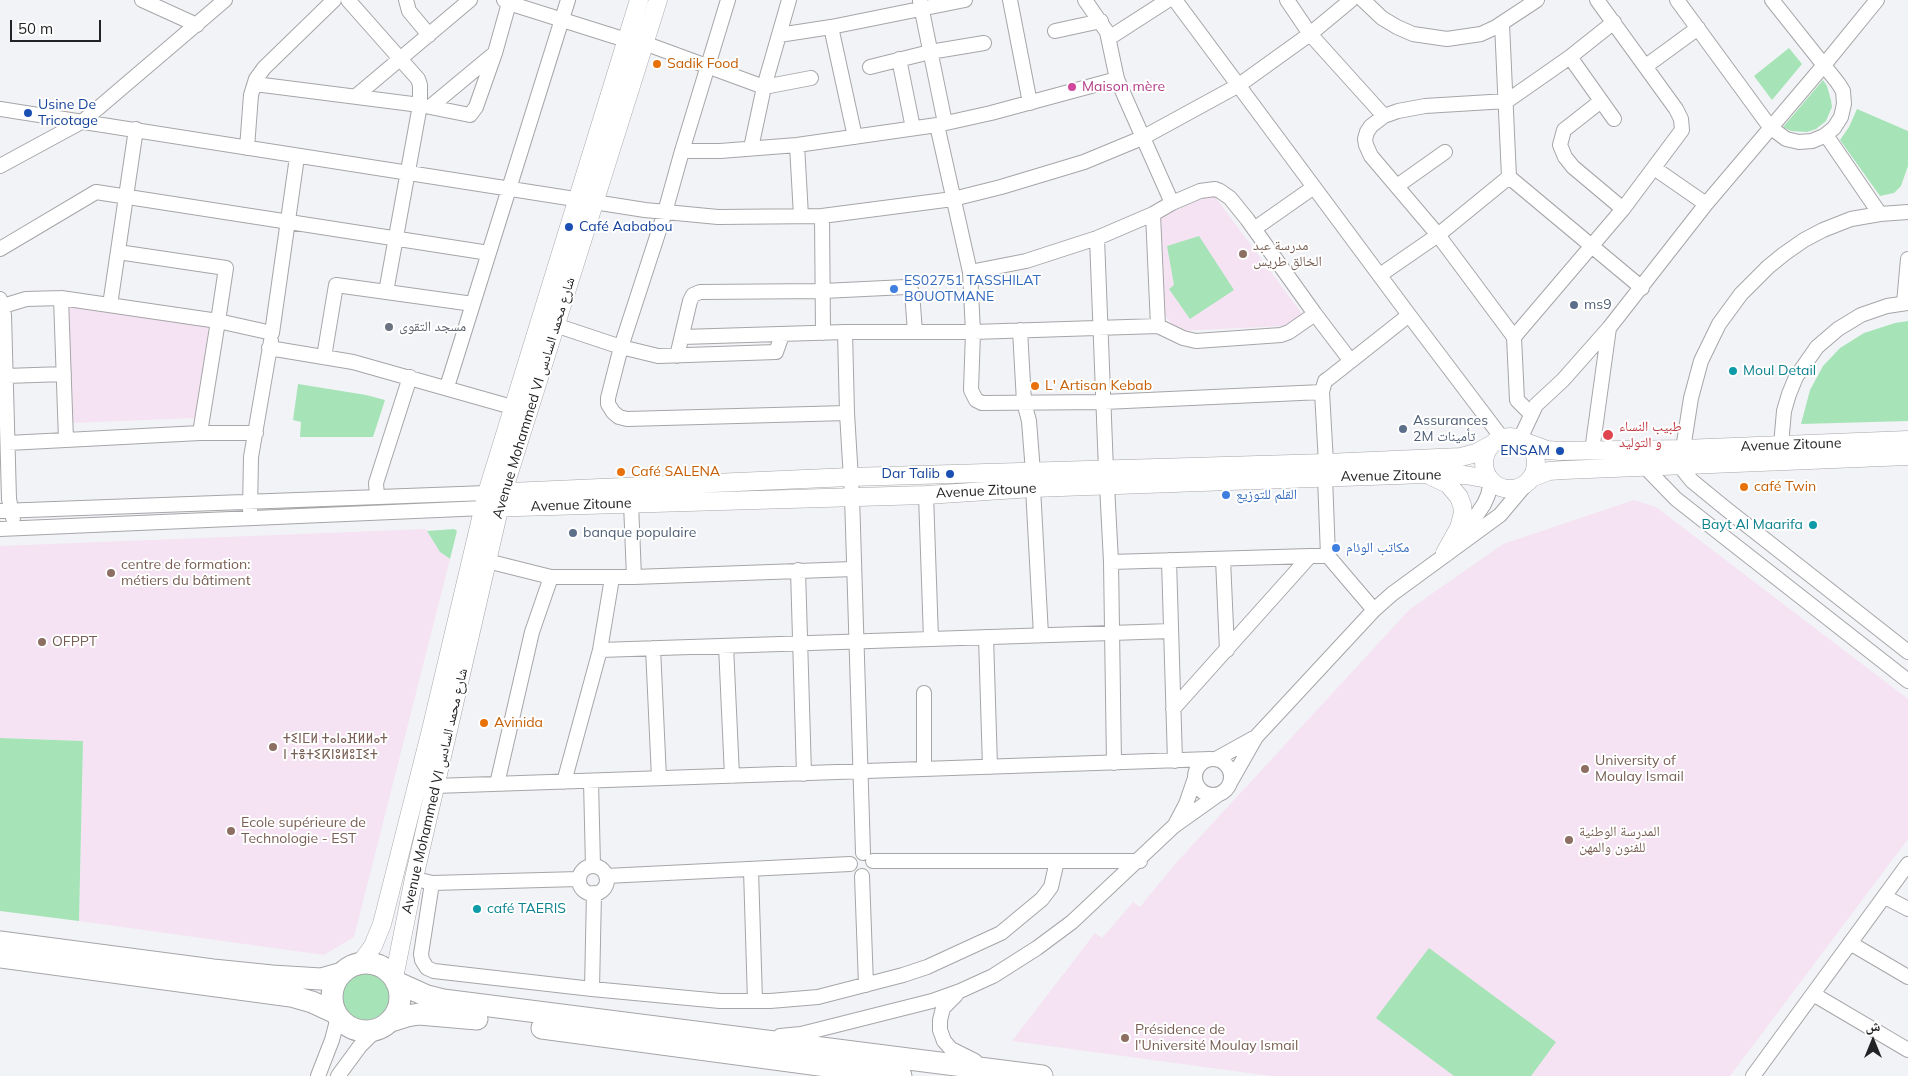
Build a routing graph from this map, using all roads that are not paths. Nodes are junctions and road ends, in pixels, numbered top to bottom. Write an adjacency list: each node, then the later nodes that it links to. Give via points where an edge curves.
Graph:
1 (142, 0): 31 (street)
2 (225, 0): 31 (street)
3 (334, 0): 53 (street, via 264,68)
4 (348, 0): 46 (street)
5 (406, 0): 35 (street, via 409,10)
6 (470, 0): 35 (street)
7 (568, 0): 27 (street)
8 (639, 0): 39 (main road, Avenue Mohammed VI شارع محمد السادس)
9 (658, 0): 40 (main road, Avenue Mohammed VI شارع محمد السادس)
10 (728, 0): 49 (street)
11 (789, 0): 37 (street)
12 (965, 0): 26 (street)
13 (1010, 0): 59 (street)
14 (1086, 0): 28 (street)
15 (1168, 0): 38 (street)
16 (1175, 0): 54 (street)
17 (1287, 0): 36 (street)
18 (1351, 0): 36 (street)
19 (1363, 0): 30 (street, via 1397,27 1429,38 1464,38)
20 (1537, 0): 30 (street)
21 (1597, 0): 29 (street)
22 (1677, 0): 33 (street)
23 (1772, 0): 47 (street)
24 (1877, 0): 47 (street)
25 (506, 1): 27 (street); 43 (street)
26 (921, 4): 32 (street); 42 (street)
27 (562, 20): 39 (street); 84 (street)
28 (1101, 21): 34 (street); 38 (street)
29 (1614, 22): 44 (street); 48 (street)
30 (1502, 24): 57 (street)
31 (197, 25): 64 (street)
32 (832, 27): 37 (street); 70 (street)
33 (1698, 28): 48 (street); 66 (street)
34 (1054, 31)
35 (429, 34): 46 (street)
36 (1310, 34): 54 (street); 62 (street)
37 (779, 35): 55 (street)
38 (1109, 38): 52 (street)
39 (626, 40): 87 (main road, Avenue Mohammed VI شارع محمد السادس)
40 (644, 43): 49 (street); 87 (main road, Avenue Mohammed VI شارع محمد السادس)
41 (984, 43): 42 (street)
42 (930, 52): 45 (street); 65 (street)
43 (495, 53): 60 (street); 60 (street, via 476,107 470,115)
44 (1570, 56): 57 (street); 58 (street)
45 (899, 59): 50 (street); 67 (street)
46 (399, 60): 56 (street); 60 (street, via 418,79)
47 (1824, 65): 66 (street); 69 (street, via 1843,91 1844,104 1841,117)
48 (1646, 66): 79 (street, via 1676,109 1682,125 1682,130)
49 (709, 67): 55 (street); 75 (street)
50 (870, 67)
51 (811, 78): 55 (street)
52 (1117, 79): 59 (street); 71 (street)
53 (255, 84): 56 (street); 73 (street, via 251,95)
54 (1239, 85): 71 (street); 83 (street)
55 (764, 87): 74 (street)
56 (356, 96): 60 (street)
57 (1507, 101): 62 (street, via 1425,106 1398,110); 81 (street)
58 (1601, 101): 63 (street); 90 (street, via 1564,130 1560,145 1573,167)
59 (1030, 103): 65 (street)
60 (425, 106): 80 (street)
61 (0, 109): 64 (street)
62 (1384, 116): 82 (street, via 1367,132 1366,145 1371,156)
63 (1614, 119)
64 (83, 121): 68 (street); 78 (street)
65 (941, 124): 67 (street); 86 (street)
66 (1770, 127): 69 (street, via 1799,142 1812,141); 89 (street)
67 (913, 128): 70 (street)
68 (136, 130): 73 (street); 85 (street)
69 (1826, 134): 94 (street)
70 (855, 137): 72 (street)
71 (1142, 138): 86 (street, via 1084,162); 88 (street)
72 (797, 145): 74 (street); 95 (street)
73 (247, 148): 77 (street)
74 (751, 148): 75 (street)
75 (682, 151): 91 (street)
76 (1445, 152): 82 (street)
77 (297, 157): 80 (street); 97 (street)
78 (0, 166)
79 (1654, 168): 89 (street); 90 (street)
80 (408, 174): 84 (street); 100 (street)
81 (1509, 177): 99 (street); 102 (street)
82 (1397, 186): 99 (street)
83 (1314, 187): 98 (street); 108 (street)
84 (509, 189): 87 (street); 105 (street)
85 (126, 197): 97 (street); 103 (street, via 96,192); 104 (street)
86 (953, 199): 96 (street); 107 (street)
87 (585, 202): 91 (street); 120 (main road, Avenue Mohammed VI شارع محمد السادس); 145 (main road, Avenue Mohammed VI شارع محمد السادس)
88 (1172, 203): 93 (street); 98 (street, via 1208,189 1220,190)
89 (1706, 204): 109 (street)
90 (1623, 209): 102 (street)
91 (665, 212): 95 (street, via 718,217); 133 (street)
92 (1908, 212): 94 (street)
93 (1153, 214): 101 (street); 121 (street)
94 (1880, 214): 158 (street, via 1838,223 1804,240 1768,267 1741,294 1719,324 1701,361 1690,398)
95 (801, 216): 96 (street)
96 (822, 216): 110 (street)
97 (288, 222): 100 (street); 128 (street)
98 (1254, 230): 117 (street)
99 (1438, 235): 108 (street); 132 (street)
100 (395, 238): 105 (street); 111 (street)
101 (1096, 238): 107 (street, via 1026,261); 122 (street)
102 (1592, 246): 109 (street); 132 (street)
103 (0, 249)
104 (118, 252): 116 (street); 119 (street, via 226,268)
105 (489, 253): 115 (street)
106 (1908, 259): 114 (street)
107 (970, 272): 127 (street)
108 (1380, 275): 118 (street)
109 (1642, 288): 123 (street)
110 (823, 291): 126 (street, via 906,286 912,292); 129 (street); 131 (street, via 696,292 690,301)
111 (386, 292): 115 (street); 136 (street, via 336,285)
112 (61, 298): 113 (street); 116 (street); 138 (street)
113 (1, 303): 139 (street)
114 (1906, 303): 155 (street, via 1861,315 1817,347 1796,377 1789,394)
115 (473, 304): 141 (street)
116 (110, 305): 119 (street)
117 (1314, 314): 121 (street, via 1289,332 1273,336 1196,340 1183,338); 137 (street)
118 (1408, 315): 137 (street); 153 (street)
119 (218, 321): 128 (street); 150 (street)
120 (555, 325): 133 (street); 172 (main road, Avenue Mohammed VI شارع محمد السادس)
121 (1158, 326): 122 (street)
122 (1099, 327): 124 (street); 144 (street)
123 (1609, 328): 147 (street); 156 (street)
124 (1020, 330): 127 (street); 143 (street)
125 (845, 332): 126 (street); 129 (street); 146 (street)
126 (915, 332): 127 (street)
127 (973, 332): 143 (street, via 973,396 982,403)
128 (272, 333): 134 (street)
129 (823, 333): 130 (street)
130 (782, 335): 131 (street); 135 (street, via 776,352)
131 (682, 337): 135 (street)
132 (1514, 337): 147 (street, via 1518,400)
133 (622, 347): 135 (street, via 658,356); 146 (street, via 608,398 608,404 619,417)
134 (270, 348): 136 (street); 149 (street)
135 (677, 356)
136 (324, 357): 140 (street)
137 (1350, 360): 142 (street, via 1325,382)
138 (64, 374): 139 (street); 151 (street)
139 (6, 376): 148 (street)
140 (410, 377): 141 (street); 170 (street, via 376,483)
141 (447, 387): 145 (street)
142 (1322, 392): 144 (street); 160 (street)
143 (1024, 402): 144 (street); 164 (street, via 1030,421)
144 (1104, 402): 163 (street)
145 (512, 407): 172 (main road, Avenue Mohammed VI شارع محمد السادس)
146 (847, 413): 162 (street)
147 (1530, 413): 153 (street)
148 (4, 422): 154 (street)
149 (256, 433): 150 (street); 173 (street, via 251,457)
150 (200, 434): 151 (street)
151 (66, 440): 154 (street)
152 (1908, 440): 155 (main road, Avenue Zitoune)
153 (1509, 441): 156 (main road, Avenue Zitoune, via 1547,450); 160 (main road, Avenue Zitoune, via 1461,457); 165 (main road, via 1483,462); 166 (main road, via 1535,455 1535,471)
154 (8, 443): 175 (street, via 9,499)
155 (1780, 445): 158 (main road, Avenue Zitoune)
156 (1592, 451): 158 (main road, Avenue Zitoune)
157 (1908, 456): 158 (main road, Avenue Zitoune)
158 (1681, 457): 159 (main road, Avenue Zitoune); 167 (street)
159 (1644, 466): 166 (main road, Avenue Zitoune, via 1549,471); 171 (street)
160 (1325, 470): 161 (main road, Avenue Zitoune); 163 (main road, Avenue Zitoune); 180 (street)
161 (1426, 474): 165 (main road, Avenue Zitoune, via 1465,475); 178 (main road, via 1448,484 1460,497 1462,513)
162 (850, 477): 164 (main road, Avenue Zitoune); 169 (street); 172 (main road, Avenue Zitoune)
163 (1107, 478): 164 (main road, Avenue Zitoune); 184 (street)
164 (1033, 480): 168 (main road, Avenue Zitoune); 193 (street)
165 (1490, 480): 166 (main road, via 1512,490); 178 (street, via 1484,504)
166 (1529, 481): 178 (street, via 1500,515)
167 (1692, 482): 171 (street); 202 (street)
168 (926, 494): 169 (main road, Avenue Zitoune); 195 (street)
169 (852, 496): 174 (main road, Avenue Zitoune); 185 (street)
170 (377, 497): 172 (street); 173 (street)
171 (1676, 499): 203 (street)
172 (493, 500): 174 (main road, Avenue Zitoune); 176 (street); 183 (main road, Avenue Mohammed VI شارع محمد السادس); 242 (main road, Avenue Mohammed VI شارع محمد السادس, via 382,924 373,946)
173 (250, 502): 175 (street); 176 (street)
174 (631, 503): 188 (street)
175 (6, 511): 177 (street)
176 (249, 518): 177 (street)
177 (7, 529)
178 (1452, 549): 190 (street)
179 (1310, 556): 180 (street); 181 (street); 201 (street)
180 (1328, 556): 190 (street)
181 (1223, 559): 182 (street); 201 (street)
182 (1169, 560): 184 (street); 191 (street)
183 (487, 561): 187 (street); 221 (main road, Avenue Mohammed VI شارع محمد السادس)
184 (1111, 562): 192 (street)
185 (853, 569): 186 (street); 196 (street)
186 (798, 570): 188 (street); 197 (street)
187 (551, 577): 189 (street); 220 (street, via 532,632)
188 (634, 577): 189 (street)
189 (612, 578): 200 (street)
190 (1374, 610): 206 (street)
191 (1170, 631): 192 (street); 205 (street)
192 (1112, 633): 193 (street); 209 (street)
193 (1041, 635): 194 (street)
194 (986, 637): 195 (street); 210 (street)
195 (931, 639): 196 (street)
196 (856, 641): 197 (street); 212 (street)
197 (801, 643): 198 (street); 213 (street)
198 (726, 646): 199 (street); 214 (street)
199 (653, 648): 200 (street); 216 (street)
200 (600, 650): 219 (street)
201 (1227, 650): 205 (street)
202 (1908, 652)
203 (1908, 681)
204 (924, 693): 211 (street)
205 (1173, 709): 208 (street)
206 (1256, 737): 207 (street); 218 (street)
207 (1213, 759): 208 (street); 215 (street, via 1198,766); 218 (street, via 1226,764)
208 (1180, 761): 209 (street); 215 (street, via 1192,766)
209 (1114, 763): 210 (street)
210 (990, 767): 211 (street)
211 (924, 769): 212 (street)
212 (861, 772): 213 (street); 224 (street)
213 (804, 774): 214 (street)
214 (732, 776): 216 (street)
215 (1195, 776): 222 (street, via 1203,792); 223 (street, via 1186,804)
216 (659, 778): 217 (street)
217 (591, 781): 219 (street); 229 (street)
218 (1231, 781): 222 (street)
219 (564, 782): 220 (street)
220 (497, 784): 221 (street)
221 (435, 786): 233 (main road, Avenue Mohammed VI شارع محمد السادس)
222 (1219, 794): 223 (street)
223 (1174, 826): 226 (street)
224 (868, 857): 225 (street); 227 (street, via 853,858); 232 (street, via 874,865 870,873)
225 (1057, 861): 226 (street); 245 (street, via 1051,887 1042,899 1001,933 927,967)
226 (1140, 861): 247 (street, via 1072,922 993,976)
227 (850, 864): 230 (street); 232 (street, via 855,874)
228 (1908, 864): 237 (street)
229 (593, 866): 231 (street, via 604,871); 234 (street, via 586,867)
230 (751, 870): 231 (street); 249 (street)
231 (606, 876): 236 (street, via 604,888)
232 (862, 876): 245 (street)
233 (414, 878): 235 (street); 244 (main road, Avenue Mohammed VI شارع محمد السادس)
234 (579, 879): 235 (street); 236 (street, via 583,889)
235 (432, 883): 246 (street, via 422,954 427,968)
236 (594, 893): 246 (street)
237 (1885, 897): 238 (street); 240 (street)
238 (1908, 909)
239 (0, 942): 242 (highway, via 272,976 321,979)
240 (1850, 943): 243 (street); 248 (street)
241 (0, 957): 250 (highway, via 291,996)
242 (351, 968): 244 (highway, via 379,966); 250 (highway, via 335,982 332,992)
243 (1908, 977)
244 (395, 980): 251 (highway, via 400,1002 397,1012); 252 (highway, via 443,1000)
245 (866, 985): 249 (street, via 818,997)
246 (592, 989): 249 (street, via 720,1001)
247 (960, 991): 252 (street, via 801,1034); 254 (street, via 943,1008 940,1030 944,1041 963,1057)
248 (1813, 994): 253 (street); 259 (street)
249 (755, 1001)
250 (337, 1015): 251 (highway, via 356,1030 367,1031); 255 (street, via 332,1040)
251 (384, 1025): 256 (street, via 360,1046); 257 (highway, via 419,1014 461,1017)
252 (744, 1039): 254 (highway)
253 (1908, 1050)
254 (1000, 1070): 258 (highway)
255 (318, 1076)
256 (338, 1076)
257 (901, 1076)
258 (1042, 1076)
259 (1753, 1076)

